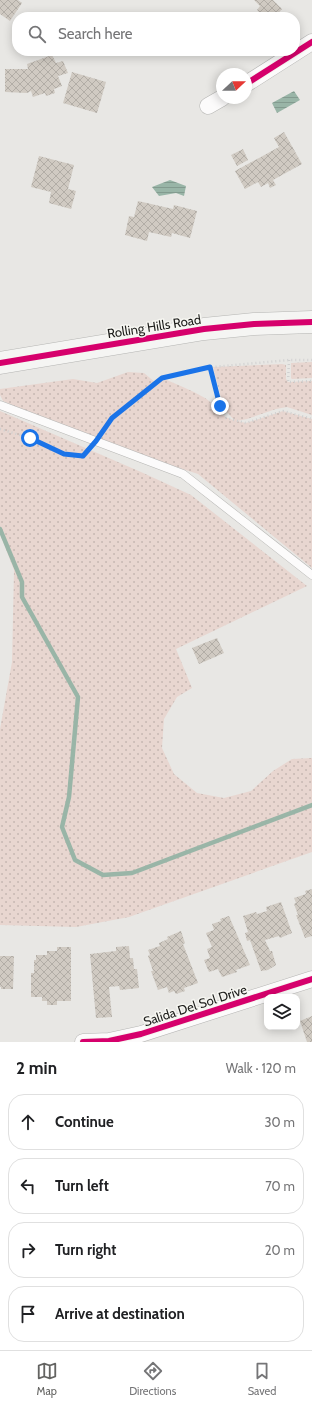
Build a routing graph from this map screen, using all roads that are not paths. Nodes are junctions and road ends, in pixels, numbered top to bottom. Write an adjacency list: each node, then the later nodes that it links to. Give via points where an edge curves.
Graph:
1 (312, 42): 2 (street)
2 (300, 50)
3 (290, 56): 4 (street)
4 (252, 80)
5 (216, 101): 6 (street)
6 (208, 106)
7 (312, 322): 8 (street, Rolling Hills Road, via 204,329)
8 (0, 363)
9 (0, 405): 10 (lane, via 182,474)
10 (312, 575)
11 (312, 979): 12 (street, Salida Del Sol Drive, via 141,1034 109,1041)
12 (83, 1042)

